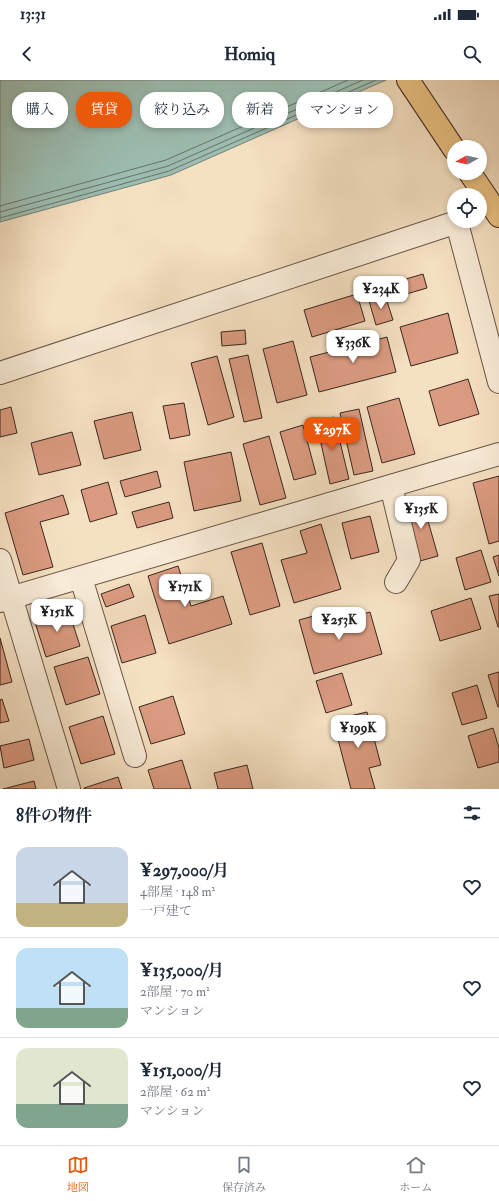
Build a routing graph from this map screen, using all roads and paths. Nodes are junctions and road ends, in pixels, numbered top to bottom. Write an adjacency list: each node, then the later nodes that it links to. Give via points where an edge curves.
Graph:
1 (408, 80): 2 (highway)
2 (447, 140)
3 (474, 180): 4 (highway)
4 (492, 209)
5 (447, 226): 7 (street, via 108,336)
6 (460, 228): 8 (street)
7 (0, 374)
8 (499, 382)
9 (499, 454): 10 (street)
10 (391, 486): 12 (street); 13 (street, via 408,560)
11 (0, 560): 14 (street)
12 (81, 578): 14 (street); 15 (street)
13 (396, 582)
14 (6, 600): 16 (street)
15 (135, 756)
16 (69, 789)

